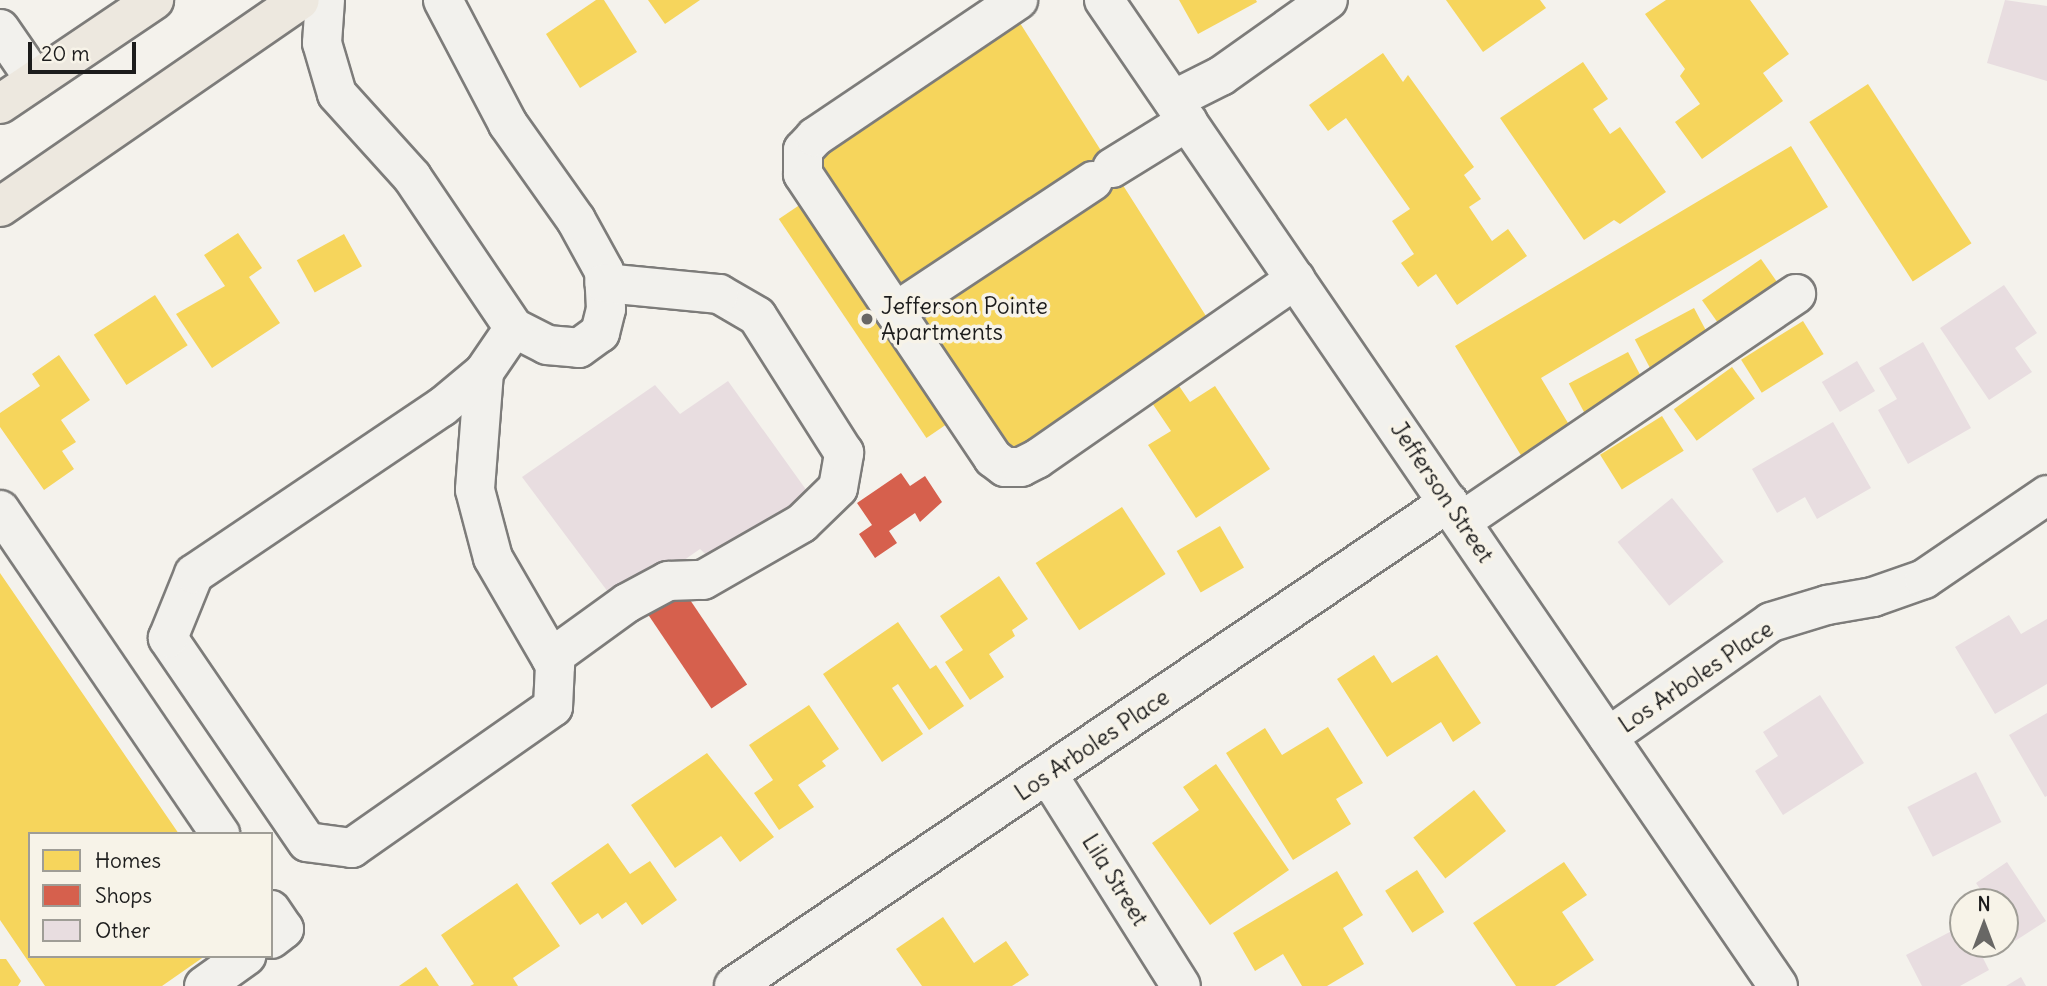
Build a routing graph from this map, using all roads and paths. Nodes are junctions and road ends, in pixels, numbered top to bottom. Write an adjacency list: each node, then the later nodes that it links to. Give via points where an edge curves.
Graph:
1 (154, 0): 9 (main road)
2 (300, 0): 12 (main road)
3 (326, 0): 17 (street, via 322,43 337,94 412,177)
4 (443, 0): 14 (street, via 508,124 576,219 604,271)
5 (1018, 0): 16 (street, via 814,137 803,150 803,174)
6 (1104, 0): 11 (street, Jefferson Street)
7 (1328, 0): 11 (street)
8 (0, 29): 9 (street)
9 (35, 80): 10 (main road)
10 (0, 104)
11 (1180, 111): 13 (street, Jefferson Street); 16 (street, via 1102,174)
12 (0, 207)
13 (1296, 279): 16 (street, via 1021,467 1004,467 993,458); 21 (street, Jefferson Street)
14 (605, 283): 17 (street, via 606,309 600,333 579,348 547,345); 22 (street, via 719,293 757,316 844,453 838,488 803,523 703,580 668,581 627,603)
15 (1796, 294): 21 (street, Los Arboles Place)
16 (895, 312)
17 (514, 328): 18 (street)
18 (484, 372): 22 (street, via 475,490 493,558); 22 (street, via 442,407 194,575 168,638 307,842 352,848 553,707 555,665)
19 (2047, 495): 23 (street, Los Arboles Place, via 1924,579 1873,597 1771,622)
20 (0, 510): 25 (street)
21 (1456, 511): 23 (street, Jefferson Street); 24 (street, Los Arboles Place)
22 (551, 658)
23 (1608, 737): 32 (street, Jefferson Street)
24 (1048, 775): 30 (street, Los Arboles Place); 31 (street, Lila Street)
25 (219, 832)
26 (273, 913): 27 (street, via 285,929)
27 (273, 938)
28 (243, 958): 29 (street)
29 (204, 986)
30 (734, 986)
31 (1181, 986)
32 (1778, 986)

